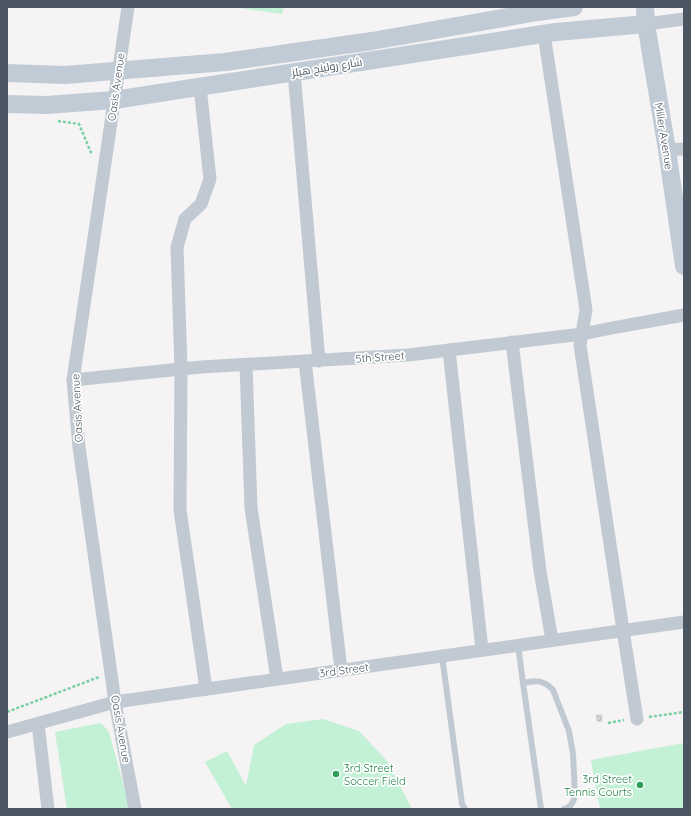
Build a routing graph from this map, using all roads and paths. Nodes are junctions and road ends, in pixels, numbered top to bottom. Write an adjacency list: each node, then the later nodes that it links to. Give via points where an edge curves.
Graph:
1 (128, 7): 7 (street, Oasis Avenue)
2 (574, 7): 3 (main road, شارع رولينج هيلز)
3 (536, 10): 7 (main road, شارع رولينج هيلز, via 372,41 225,62)
4 (646, 15): 5 (street); 6 (main road, شارع رولينج هيلز); 13 (main road, Miller Avenue)
5 (684, 19)
6 (544, 34): 8 (main road, شارع رولينج هيلز); 17 (street, via 586,310)
7 (119, 71): 9 (main road, شارع رولينج هيلز, via 65,75); 11 (street, Oasis Avenue)
8 (294, 72): 10 (main road, شارع رولينج هيلز); 20 (street)
9 (7, 73)
10 (200, 87): 11 (main road, شارع رولينج هيلز); 23 (street, via 210,178 201,204 186,219 176,247)
11 (114, 100): 12 (main road, شارع رولينج هيلز, via 47,105); 24 (street, Oasis Avenue)
12 (7, 104)
13 (675, 150): 14 (main road, Miller Avenue)
14 (681, 226): 15 (main road, Miller Avenue)
15 (683, 256)
16 (684, 315): 17 (street, 5th Street)
17 (582, 334): 18 (street, 5th Street); 26 (street, via 580,345)
18 (512, 342): 19 (street, 5th Street); 27 (street, via 540,571)
19 (449, 350): 20 (street, 5th Street); 29 (street)
20 (319, 361): 21 (street, 5th Street)
21 (305, 362): 22 (street, 5th Street); 31 (street)
22 (246, 364): 23 (street, 5th Street); 32 (street, via 251,508)
23 (181, 369): 24 (street, 5th Street); 34 (street, via 180,510)
24 (73, 380): 35 (street, Oasis Avenue, via 79,447)
25 (684, 622): 26 (street, 3rd Street)
26 (622, 630): 27 (street, 3rd Street); 36 (street)
27 (552, 640): 28 (street, 3rd Street)
28 (518, 645): 29 (street, 3rd Street); 33 (lane)
29 (482, 650): 30 (street, 3rd Street)
30 (442, 656): 31 (street, 3rd Street); 41 (lane, via 462,804)
31 (340, 670): 32 (street, 3rd Street)
32 (277, 679): 34 (street, 3rd Street)
33 (523, 682): 42 (lane); 43 (lane, via 537,681 549,685 569,731 575,796 573,803)
34 (206, 690): 35 (street, 3rd Street)
35 (115, 702): 37 (street, 3rd Street); 40 (street, Oasis Avenue)
36 (637, 719)
37 (38, 724): 38 (street, 3rd Street); 39 (street)
38 (7, 732)
39 (48, 809)
40 (136, 809)
41 (465, 809)
42 (541, 809)
43 (564, 809)

